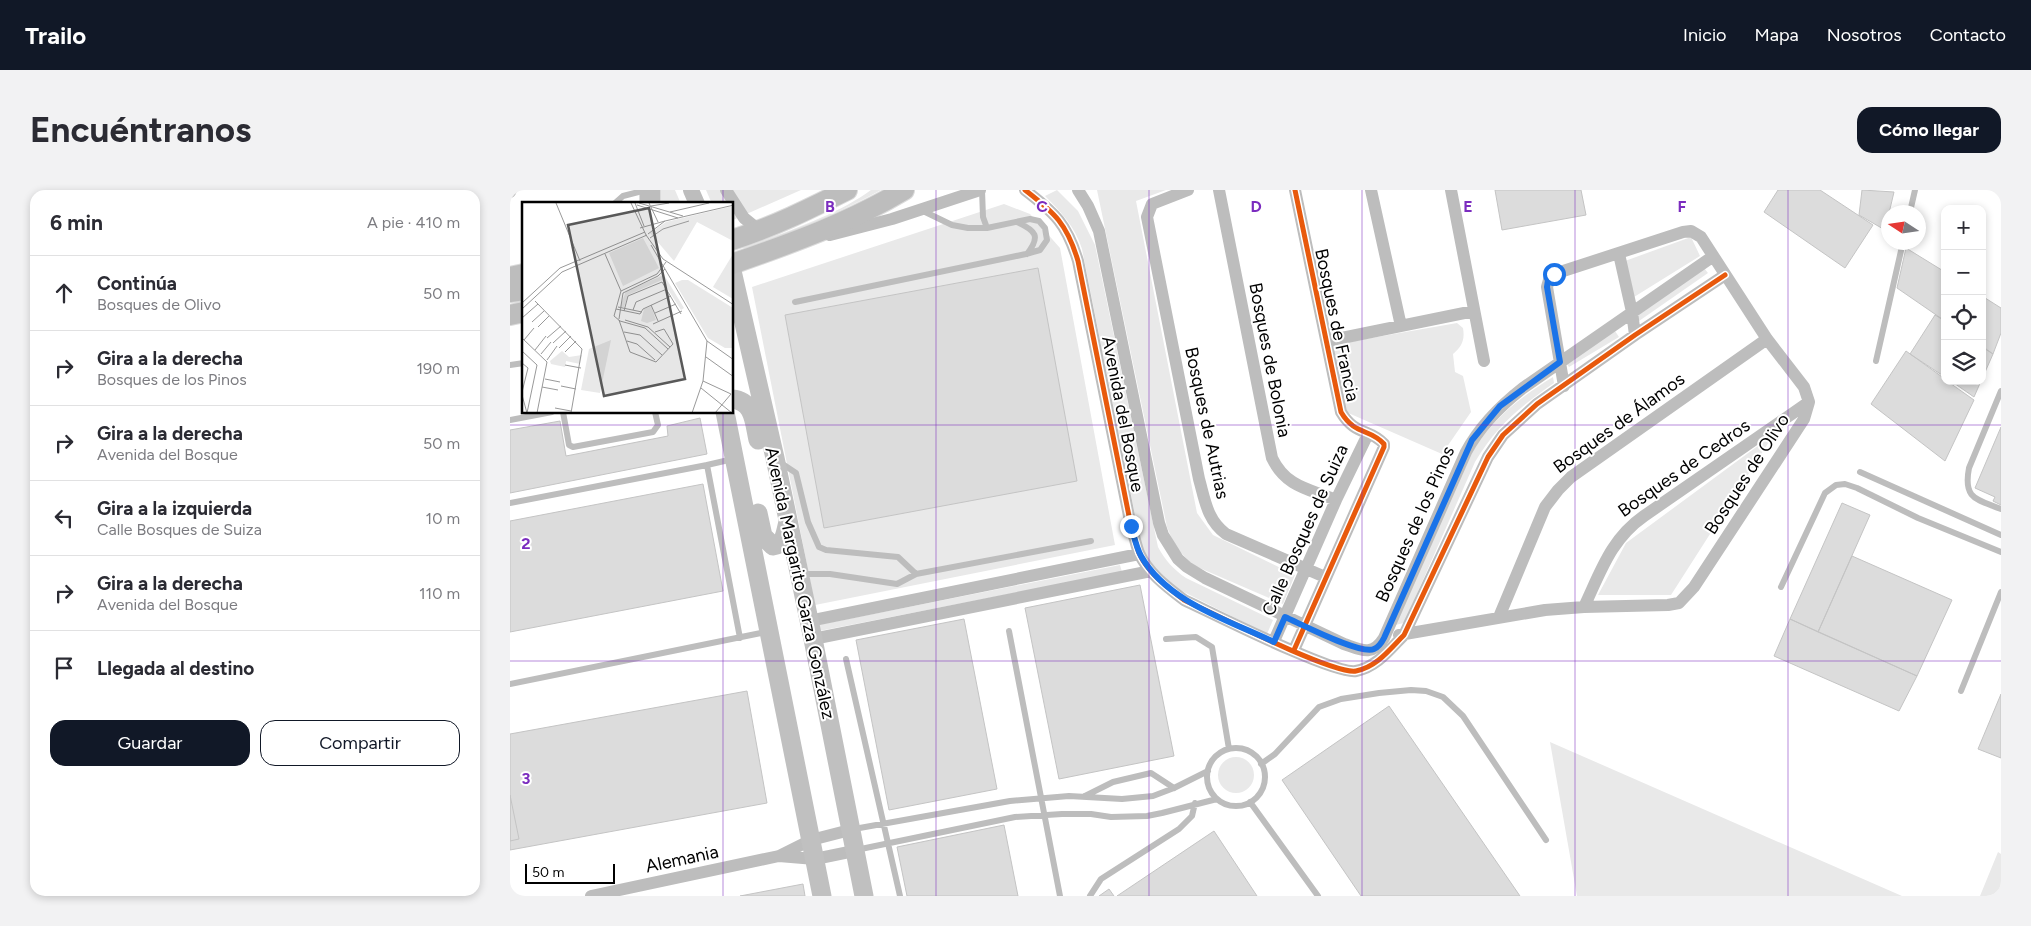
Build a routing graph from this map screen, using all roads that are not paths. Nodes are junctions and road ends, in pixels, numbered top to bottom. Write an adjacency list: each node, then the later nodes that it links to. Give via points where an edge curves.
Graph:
1 (649, 190): 15 (lane, via 623,196)
2 (691, 190): 16 (street)
3 (726, 190): 18 (street)
4 (846, 190): 23 (main road)
5 (904, 190): 25 (main road, via 852,218)
6 (981, 190): 20 (street); 22 (lane)
7 (1025, 190): 64 (street, Avenida del Bosque, via 1063,224 1072,240 1131,526)
8 (1078, 190): 73 (street, Avenida del Bosque, via 1099,231 1148,478 1163,535 1187,568)
9 (1188, 190): 65 (street, Bosques de Autrias, via 1155,202 1147,217 1209,515 1226,534)
10 (1220, 190): 57 (street, Bosques de Bolonia, via 1272,458 1277,469 1294,484)
11 (1295, 190): 39 (street, Bosques de Francia)
12 (1371, 190): 36 (street)
13 (1451, 190): 34 (street)
14 (1915, 190): 19 (lane)
15 (616, 202)
16 (696, 202)
17 (734, 202): 23 (street, via 744,218)
18 (734, 202)
19 (1912, 205)
20 (920, 209): 22 (lane, via 952,225); 25 (street, via 856,229)
21 (1017, 222): 22 (lane); 27 (lane, via 1030,228 1035,236 1035,243); 27 (lane, via 1030,219 1039,221 1045,228 1047,240 1040,250)
22 (987, 228)
23 (760, 231): 24 (main road)
24 (734, 239)
25 (798, 241): 30 (main road)
26 (1901, 250): 42 (lane)
27 (1026, 254): 33 (lane)
28 (1619, 254): 29 (street, Bosques de Olivo, via 1691,231 1701,237); 35 (street); 41 (street, Bosques de Olivo, via 1554,274 1548,280)
29 (1712, 257): 31 (street, Bosques de Olivo); 35 (street, Bosques de los Pinos)
30 (734, 263)
31 (1724, 275): 37 (street, Bosques de los Pinos); 38 (street, Bosques de Olivo)
32 (734, 280): 54 (main road, Avenida Margarito Garza González)
33 (795, 302)
34 (1474, 311): 36 (street); 40 (street)
35 (1632, 312): 37 (street); 41 (street, Bosques de los Pinos)
36 (1401, 326): 39 (street)
37 (1635, 335): 43 (street, Bosques de los Pinos)
38 (1767, 339): 46 (street, Bosques de Olivo, via 1804,387); 74 (street, Bosques de Álamos, via 1571,477 1558,490 1545,507)
39 (1327, 341): 52 (street, Bosques de Francia, via 1341,412 1347,422)
40 (1484, 361)
41 (1560, 362): 43 (street, Bosques de Olivo); 81 (street, Bosques de los Pinos, via 1500,406 1472,440)
42 (1876, 362)
43 (1564, 386): 79 (street, Bosques de los Pinos, via 1518,420 1488,457)
44 (2001, 390): 59 (lane, via 1967,479 1973,498)
45 (734, 399): 54 (main road, via 746,402 761,447)
46 (1809, 402): 72 (street, Bosques de Cedros, via 1624,532 1610,550); 72 (street, Bosques de Olivo, via 1804,419 1686,597 1668,605)
47 (542, 414): 51 (lane)
48 (563, 414): 49 (lane, via 569,445 573,447 653,432 658,425)
49 (655, 414)
50 (725, 414): 53 (main road)
51 (510, 420)
52 (1368, 434): 57 (street, Calle Bosques de Suiza); 69 (street, Bosques de Francia, via 1384,444 1383,450)
53 (733, 452): 55 (lane); 60 (main road, via 747,464 767,542 778,546); 77 (main road)
54 (775, 458): 60 (main road, Avenida Margarito Garza González); 68 (lane, via 796,474 808,522 819,547 898,557)
55 (707, 465): 58 (lane); 80 (lane)
56 (1860, 472): 61 (lane)
57 (1336, 500): 65 (street, Calle Bosques de Suiza)
58 (510, 503)
59 (2001, 509)
60 (788, 521): 67 (main road, Avenida Margarito Garza González)
61 (2001, 535)
62 (1091, 541): 68 (lane)
63 (2001, 552): 70 (lane, via 1918,518 1857,488 1836,485 1825,493)
64 (1140, 554): 66 (street, Avenida del Bosque); 76 (street)
65 (1306, 570): 69 (street, Bosques de Autrias); 73 (street, Calle Bosques de Suiza)
66 (1151, 571): 76 (street); 83 (street, Avenida del Bosque, via 1184,600)
67 (799, 574): 68 (lane, via 830,574 897,584); 76 (main road, Avenida Margarito Garza González)
68 (916, 574)
69 (1325, 577): 75 (street)
70 (1781, 587)
71 (2001, 592): 89 (lane)
72 (1584, 607): 74 (street, Bosques de Olivo)
73 (1285, 617): 75 (street, Avenida del Bosque); 83 (street, Calle Bosques de Suiza)
74 (1499, 617): 79 (street, Bosques de Olivo)
75 (1304, 626): 84 (street); 85 (street, Avenida del Bosque, via 1344,644)
76 (811, 630): 101 (main road, Avenida Margarito Garza González)
77 (769, 631): 80 (lane); 104 (main road)
78 (1009, 631): 95 (lane)
79 (1404, 634): 81 (street, Bosques de Olivo); 87 (street, Bosques de los Pinos, via 1382,658)
80 (740, 638): 88 (lane)
81 (1384, 638): 85 (street, Bosques de los Pinos)
82 (1166, 639): 90 (lane, via 1196,637 1212,647)
83 (1274, 642): 84 (street, Avenida del Bosque)
84 (1294, 650): 87 (street, Avenida del Bosque, via 1343,670)
85 (1373, 650)
86 (846, 659): 100 (lane)
87 (1364, 669)
88 (510, 684)
89 (1961, 691)
90 (1230, 749): 91 (lane, via 1244,749); 92 (lane, via 1213,759)
91 (1261, 764): 97 (lane, via 1263,787); 102 (lane, via 1275,754 1319,707 1341,699 1372,694 1426,691 1443,697 1462,716)
92 (1208, 771): 93 (lane); 96 (lane, via 1208,785)
93 (1174, 788): 94 (lane, via 1140,798); 94 (lane, via 1152,773 1113,782)
94 (1084, 796): 95 (lane)
95 (1041, 797): 99 (lane); 100 (lane)
96 (1217, 799): 97 (lane, via 1236,806); 98 (lane)
97 (1250, 802): 113 (lane)
98 (1195, 803): 99 (lane, via 1147,816); 112 (lane, via 1192,816 1179,829 1101,878)
99 (1044, 816): 103 (lane, via 1015,817); 111 (lane)
100 (884, 824): 101 (lane); 103 (lane)
101 (850, 830): 104 (street, Alemania); 105 (main road, Avenida Margarito Garza González)
102 (1546, 840)
103 (889, 844): 105 (lane); 110 (lane)
104 (813, 850): 105 (street, Alemania); 106 (street, Alemania); 106 (street, Alemania); 108 (main road)
105 (854, 851): 109 (main road, Avenida Margarito Garza González)
106 (780, 856): 107 (street, Alemania)
107 (591, 896)
108 (822, 896)
109 (864, 896)
110 (900, 896)
111 (1060, 896)
112 (1090, 896)
113 (1318, 896)

